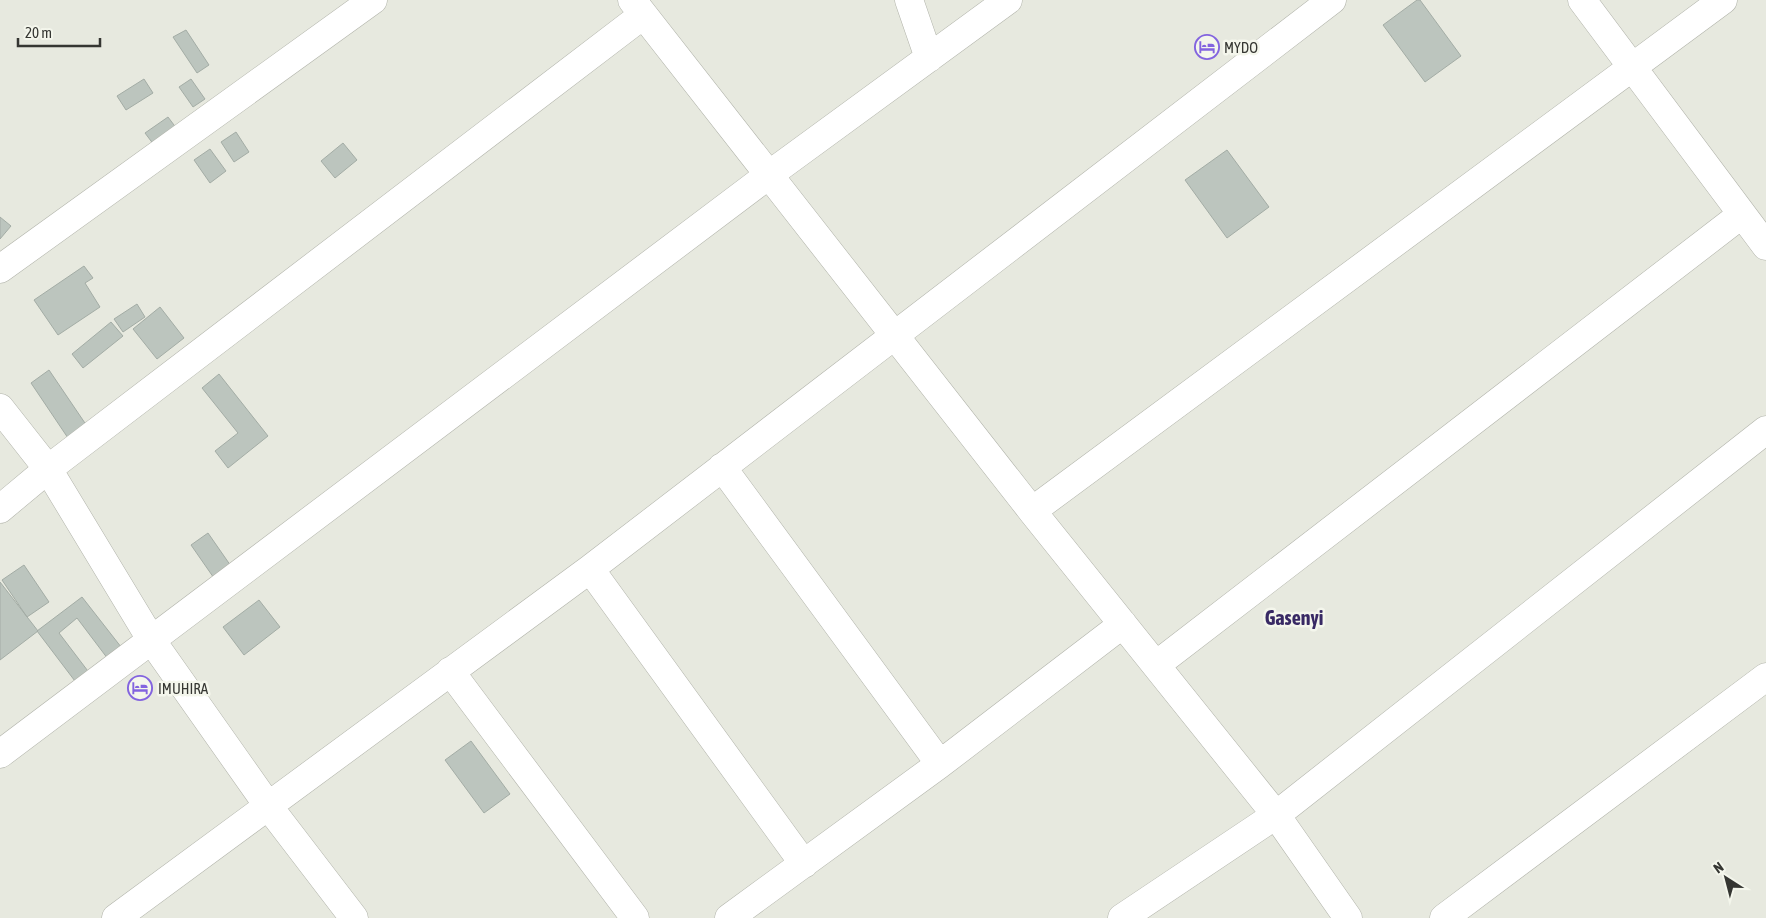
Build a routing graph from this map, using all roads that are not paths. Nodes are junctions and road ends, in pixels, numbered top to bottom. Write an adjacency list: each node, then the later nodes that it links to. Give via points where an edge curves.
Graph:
1 (373, 0): 13 (street)
2 (909, 0): 8 (street)
3 (1008, 0): 8 (street)
4 (1332, 0): 14 (street)
5 (1582, 0): 9 (street)
6 (1722, 0): 9 (street)
7 (637, 7): 10 (street); 18 (street)
8 (929, 58): 10 (street)
9 (1633, 66): 11 (street); 20 (street)
10 (770, 174): 14 (street); 23 (street)
11 (1740, 215): 12 (street); 24 (street)
12 (1766, 246)
13 (0, 269)
14 (895, 335): 17 (street); 20 (street)
15 (0, 408): 18 (street)
16 (1766, 430): 30 (street)
17 (722, 467): 21 (street); 28 (street)
18 (48, 469): 19 (street); 23 (street)
19 (0, 509)
20 (1032, 511): 22 (street)
21 (590, 569): 25 (street); 31 (street)
22 (1123, 624): 24 (street); 28 (street)
23 (152, 641): 27 (street); 29 (street)
24 (1156, 665): 30 (street)
25 (450, 671): 29 (street); 34 (street)
26 (1766, 677): 38 (street)
27 (0, 754)
28 (940, 764): 31 (street)
29 (270, 807): 32 (street); 33 (street)
30 (1276, 815): 36 (street); 37 (street)
31 (804, 864): 35 (street)
32 (116, 918)
33 (354, 918)
34 (635, 918)
35 (729, 918)
36 (1122, 918)
37 (1348, 918)
38 (1444, 918)

